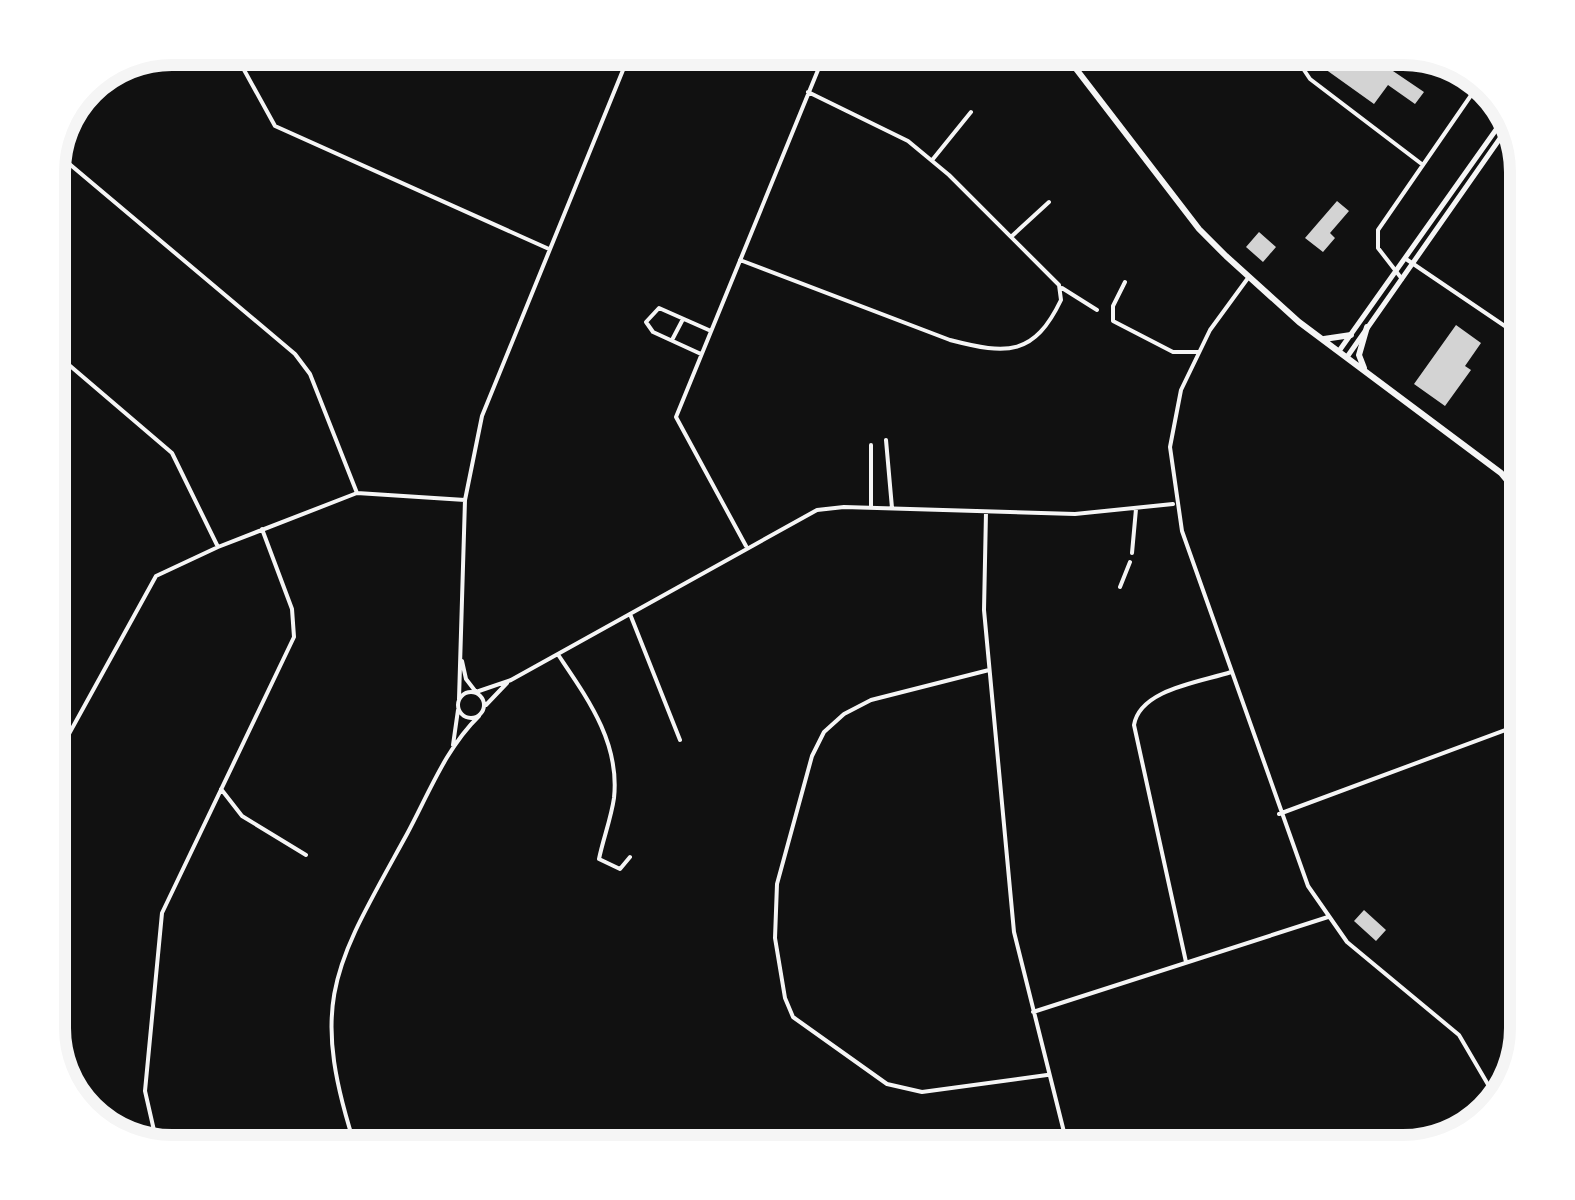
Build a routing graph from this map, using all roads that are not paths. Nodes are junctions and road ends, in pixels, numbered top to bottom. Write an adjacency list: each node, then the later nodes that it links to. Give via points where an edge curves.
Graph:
1 (242, 65): 16 (street, via 276,126)
2 (625, 65): 16 (street)
3 (819, 65): 6 (street)
4 (1073, 65): 20 (highway, via 1199,229)
5 (1302, 65): 13 (street, via 1310,79)
6 (808, 92): 11 (street, via 889,130); 17 (street)
7 (1474, 92): 13 (street)
8 (970, 112): 11 (street)
9 (1499, 126): 18 (main road)
10 (1502, 133): 18 (main road)
11 (932, 160): 15 (street)
12 (66, 162): 41 (street, via 295,354 310,374)
13 (1423, 165): 19 (street, via 1378,230 1378,248)
14 (1049, 202): 15 (street)
15 (1012, 236): 23 (street)
16 (549, 249): 42 (street, via 482,416)
17 (740, 260): 23 (street, via 950,340 993,347 1016,347 1043,334 1061,300); 28 (street)
18 (1409, 261): 19 (main road); 21 (main road); 27 (street)
19 (1397, 272): 21 (street); 29 (main road)
20 (1248, 278): 30 (highway); 33 (street)
21 (1402, 279): 26 (main road)
22 (1125, 282): 33 (street, via 1111,310 1113,321 1173,352)
23 (1058, 285): 24 (street)
24 (1097, 310)
25 (683, 319): 28 (street); 31 (street); 31 (street, via 659,308 650,312 648,328)
26 (1367, 327): 35 (main road); 37 (highway, via 1358,354)
27 (1510, 329)
28 (711, 331): 34 (street)
29 (1351, 335): 30 (highway); 32 (main road)
30 (1323, 339): 32 (highway)
31 (672, 340): 34 (street)
32 (1339, 351): 35 (highway)
33 (1198, 352): 43 (street, via 1172,432)
34 (701, 354): 50 (street, via 678,426)
35 (1347, 357): 37 (highway)
36 (65, 362): 49 (street, via 172,453)
37 (1365, 371): 40 (highway)
38 (886, 440): 45 (street)
39 (872, 445): 44 (street)
40 (1510, 482)
41 (357, 493): 42 (street); 48 (street)
42 (465, 500): 56 (street)
43 (1176, 504): 46 (street); 58 (street)
44 (871, 508): 45 (street); 50 (street, via 817,510)
45 (892, 508): 47 (street)
46 (1136, 509): 47 (street); 51 (street)
47 (986, 512): 57 (street)
48 (262, 530): 49 (street); 69 (street, via 295,630)
49 (218, 546): 67 (street, via 156,576)
50 (746, 546): 54 (street)
51 (1132, 553)
52 (1130, 562): 53 (street)
53 (1120, 587)
54 (630, 614): 55 (street); 66 (street)
55 (559, 656): 59 (street); 72 (street, via 599,718 612,763 614,802 599,859 620,869)
56 (462, 661): 60 (street); 61 (street)
57 (988, 670): 75 (street, via 1014,932); 76 (street, via 871,700 824,732 777,884 775,938 793,1017 887,1084 922,1092)
58 (1231, 672): 70 (street); 74 (street, via 1151,700 1134,725)
59 (511, 680): 60 (street); 62 (street)
60 (476, 692): 61 (street); 62 (street)
61 (459, 699): 63 (street)
62 (484, 708): 64 (street)
63 (458, 709): 64 (street); 68 (street)
64 (479, 716): 68 (street)
65 (1510, 729): 70 (street)
66 (680, 740)
67 (65, 741)
68 (452, 749): 79 (street, via 356,926 336,981 332,1069)
69 (221, 789): 71 (street, via 242,816); 78 (street, via 160,922 146,1091)
70 (1279, 814): 73 (street, via 1300,872)
71 (306, 855)
72 (630, 857)
73 (1328, 917): 74 (street); 77 (street, via 1358,952 1450,1025)
74 (1186, 962): 75 (street)
75 (1030, 1012): 76 (street)
76 (1047, 1074): 80 (street)
77 (1491, 1089)
78 (155, 1133)
79 (352, 1135)
80 (1064, 1135)

